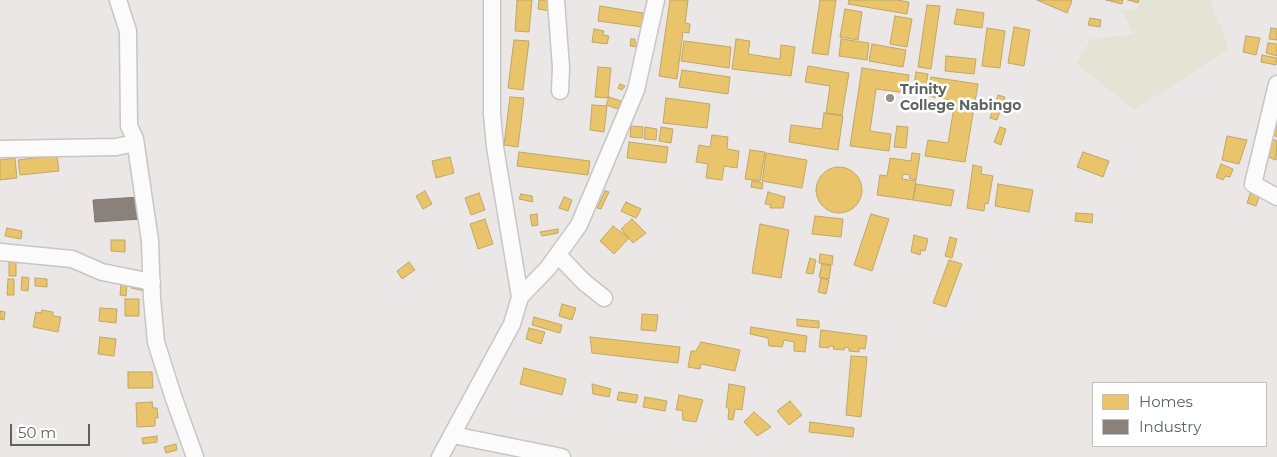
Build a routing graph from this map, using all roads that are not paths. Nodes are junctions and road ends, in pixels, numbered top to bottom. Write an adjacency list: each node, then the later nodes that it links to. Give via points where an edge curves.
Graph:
1 (118, 0): 7 (street, via 128,26 129,126)
2 (492, 0): 13 (street, via 495,147)
3 (556, 0): 6 (street)
4 (656, 0): 11 (street, via 636,90 579,225)
5 (1277, 84): 9 (street, via 1253,184)
6 (560, 91)
7 (135, 139): 8 (street, via 130,144 116,147); 12 (street, via 150,241)
8 (0, 149)
9 (1277, 197)
10 (0, 252): 12 (street, via 72,259 102,272)
11 (558, 255): 13 (street); 14 (street)
12 (152, 282): 16 (street, via 160,360)
13 (520, 297): 15 (street, via 512,324)
14 (604, 298)
15 (453, 435): 17 (street); 18 (street)
16 (196, 457)
17 (440, 457)
18 (562, 457)

